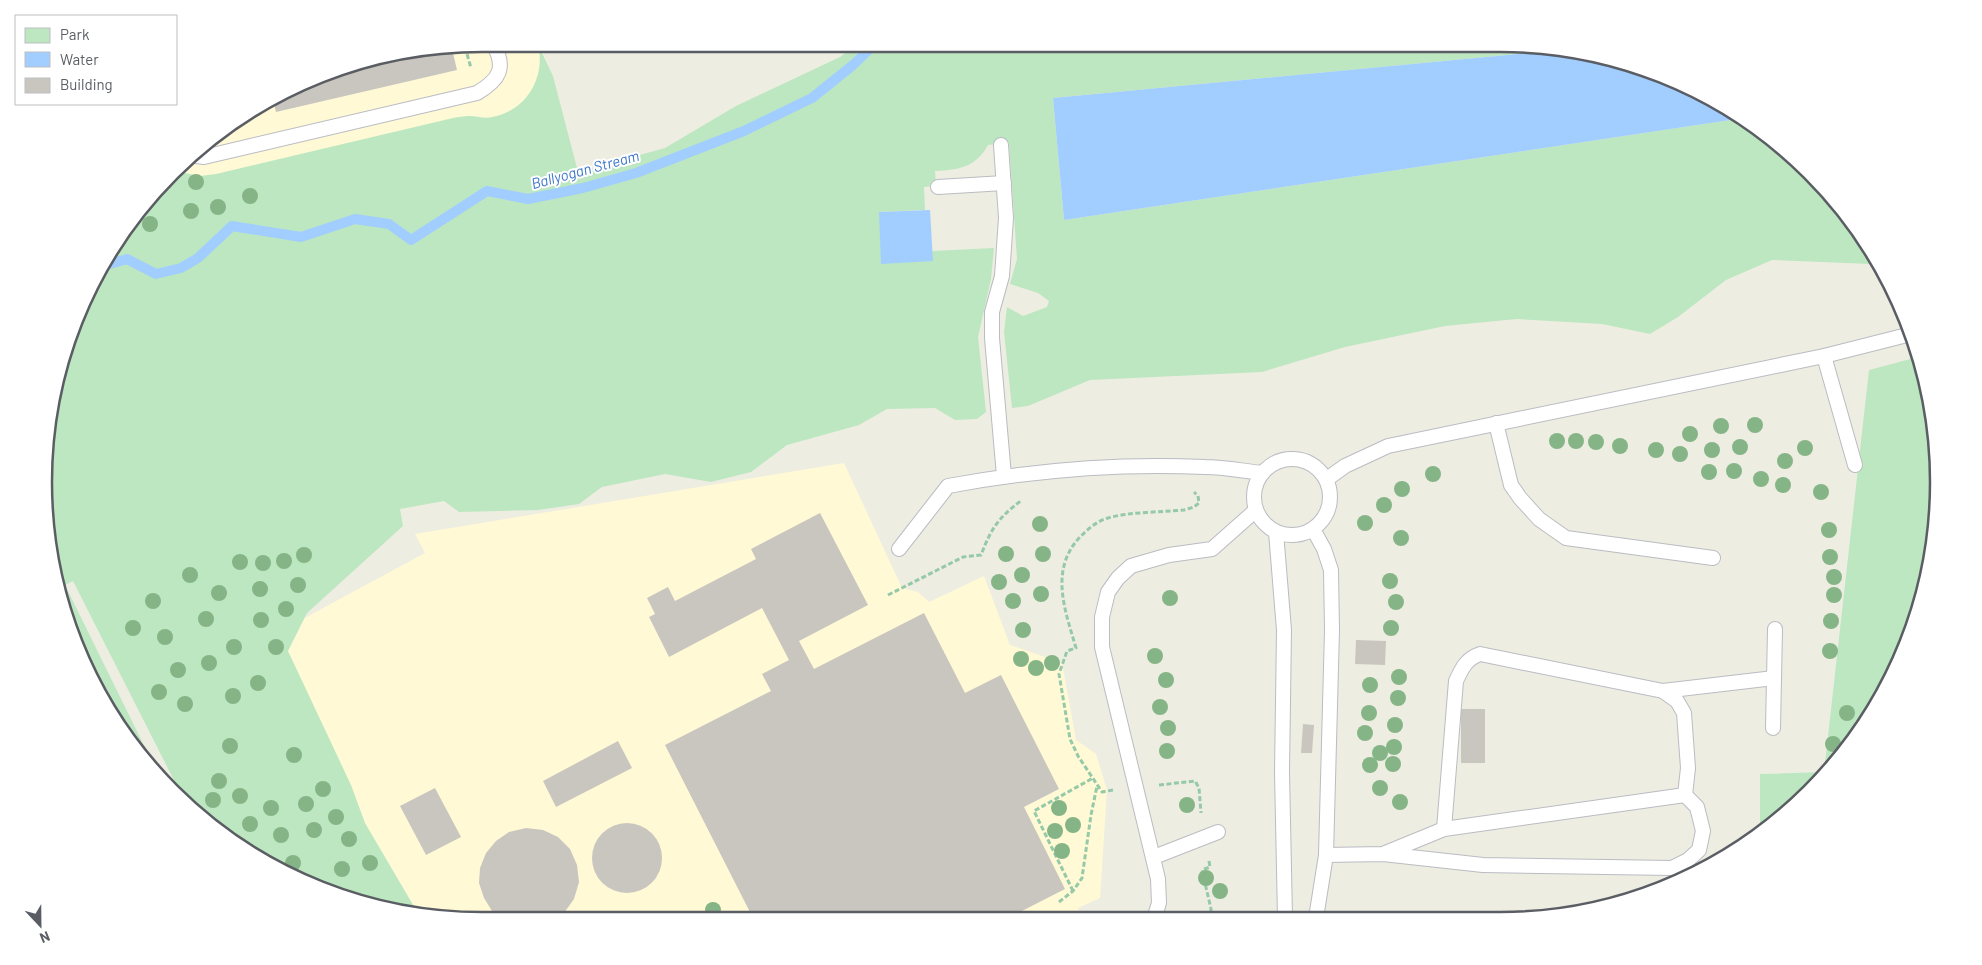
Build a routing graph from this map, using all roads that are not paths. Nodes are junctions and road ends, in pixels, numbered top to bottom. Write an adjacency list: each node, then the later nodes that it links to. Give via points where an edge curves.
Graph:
1 (498, 52): 3 (lane, via 500,70 493,84 477,93)
2 (1001, 145): 4 (lane)
3 (202, 157)
4 (1004, 183): 5 (lane); 11 (lane, via 1006,218 1002,276 992,312)
5 (938, 187)
6 (1904, 336): 7 (lane)
7 (1824, 356): 8 (lane); 9 (lane)
8 (1496, 423): 12 (lane, via 1388,446); 17 (lane, via 1511,485 1539,519 1566,538)
9 (1855, 465)
10 (1262, 473): 11 (lane, via 1207,466 1110,466); 12 (lane, via 1272,464 1297,458 1310,462); 13 (lane, via 1254,497)
11 (1004, 476): 16 (lane, via 948,486)
12 (1327, 479): 14 (lane, via 1331,501 1328,512)
13 (1256, 510): 15 (lane); 27 (lane, via 1212,549 1169,555 1131,566 1108,592 1102,617 1102,647)
14 (1313, 529): 15 (lane, via 1289,535); 25 (lane, via 1331,570)
15 (1276, 532): 29 (lane, via 1284,630)
16 (899, 549)
17 (1713, 558)
18 (1775, 629): 19 (lane)
19 (1774, 678): 20 (lane); 21 (lane)
20 (1663, 691): 22 (lane, via 1677,701 1684,713 1688,768); 23 (lane, via 1480,654 1470,658 1456,681)
21 (1773, 728)
22 (1685, 795): 23 (lane); 26 (lane, via 1697,807 1704,831 1699,850 1672,868 1483,865)
23 (1444, 829): 26 (lane)
24 (1218, 832): 27 (lane)
25 (1326, 854): 26 (lane); 30 (lane)
26 (1383, 854)
27 (1154, 857): 28 (lane, via 1159,903)
28 (1156, 912)
29 (1285, 912)
30 (1317, 912)

